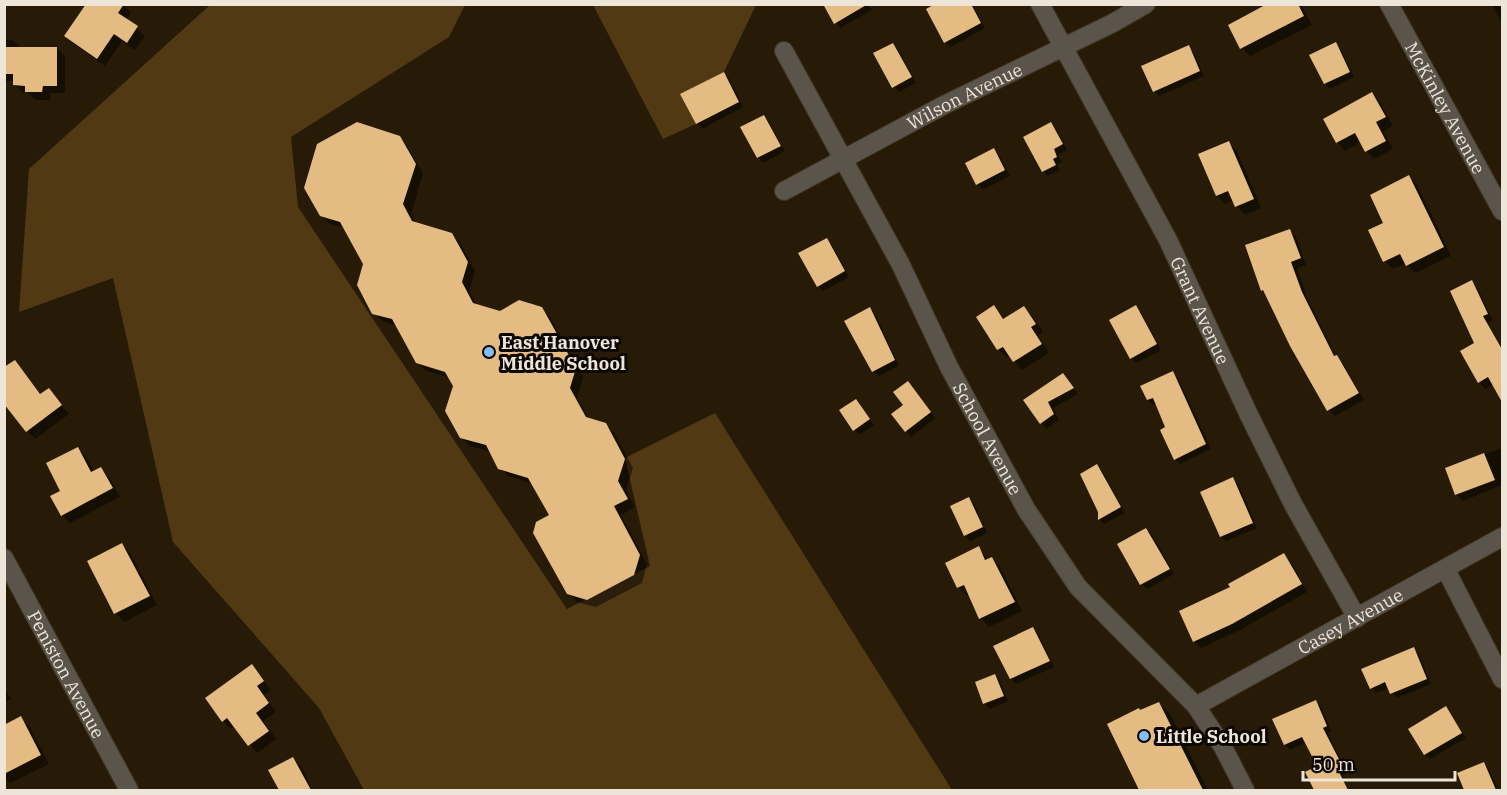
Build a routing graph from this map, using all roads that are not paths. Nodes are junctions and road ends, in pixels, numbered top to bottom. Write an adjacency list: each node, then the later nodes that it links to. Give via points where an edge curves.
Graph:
1 (1040, 4): 4 (street, Grant Avenue)
2 (1146, 4): 4 (street, Wilson Avenue)
3 (1389, 4): 8 (street, McKinley Avenue)
4 (1064, 47): 6 (street, Wilson Avenue, via 944,105); 12 (street, Grant Avenue, via 1168,240 1293,504)
5 (784, 51): 6 (street, School Avenue)
6 (844, 160): 7 (street, Wilson Avenue); 14 (street, School Avenue, via 1026,509 1078,587)
7 (784, 191)
8 (1503, 211)
9 (1503, 537): 11 (street, Casey Avenue)
10 (4, 558): 15 (street, Peniston Avenue)
11 (1446, 570): 12 (street, Casey Avenue); 13 (street)
12 (1357, 618): 14 (street, Casey Avenue)
13 (1503, 679)
14 (1196, 706): 16 (street, School Avenue)
15 (129, 790)
16 (1245, 790)

